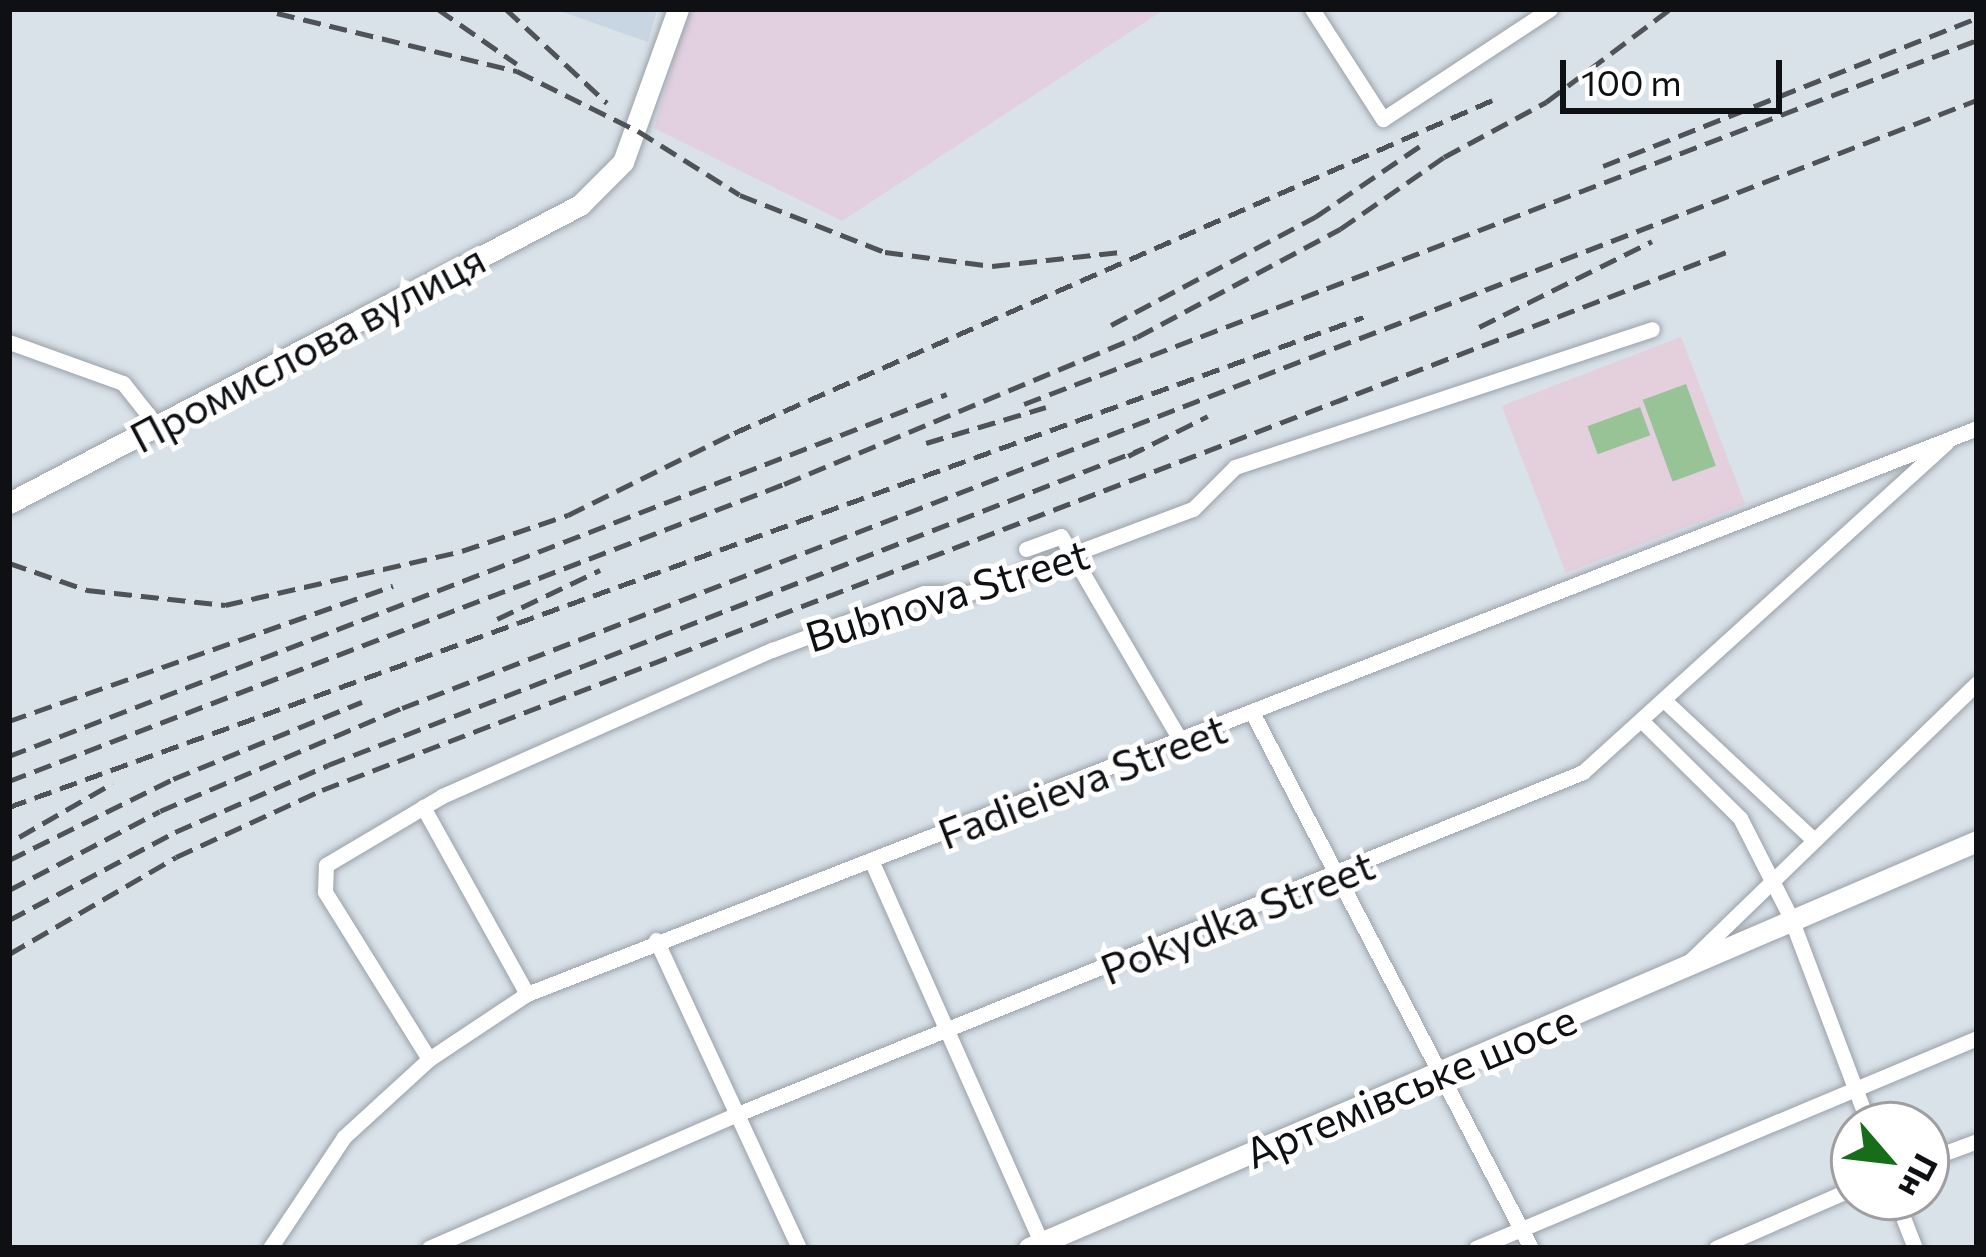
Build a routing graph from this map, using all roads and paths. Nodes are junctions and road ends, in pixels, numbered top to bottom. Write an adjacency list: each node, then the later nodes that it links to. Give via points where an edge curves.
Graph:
1 (678, 9): 6 (main road, Промислова вулиця, via 638,131 603,187)
2 (1312, 9): 3 (street, via 1383,119)
3 (1550, 9)
4 (1652, 329): 11 (street, Bubnova Street, via 1235,466 1193,509)
5 (9, 342): 6 (street, via 123,383)
6 (157, 426): 9 (main road, Промислова вулиця)
7 (1977, 428): 8 (street, Fadieieva Street)
8 (1953, 437): 13 (street, Pokydka Street); 14 (street, Fadieieva Street)
9 (9, 503)
10 (1026, 549): 11 (street, via 1061,536)
11 (1072, 558): 16 (street); 17 (street, Bubnova Street, via 969,593 924,593 772,650)
12 (1977, 682): 18 (street)
13 (1666, 702): 15 (street, Pokydka Street); 18 (street)
14 (1254, 716): 16 (street, Fadieieva Street); 21 (street)
15 (1644, 723): 21 (street, Pokydka Street, via 1582,772); 22 (street, via 1740,818)
16 (1182, 743): 20 (street, Fadieieva Street)
17 (423, 807): 26 (street); 29 (street, Bubnova Street, via 326,865 325,892)
18 (1812, 838): 22 (street)
19 (1977, 841): 23 (main road, Артемівське шосе)
20 (871, 860): 24 (street, Fadieieva Street); 27 (street)
21 (1338, 877): 27 (street, Pokydka Street); 30 (street)
22 (1770, 877): 23 (street); 25 (street)
23 (1790, 916): 25 (main road, Артемівське шосе); 31 (street)
24 (656, 940): 26 (street, Fadieieva Street); 33 (street)
25 (1690, 962): 30 (main road, Артемівське шосе)
26 (527, 994): 29 (street, Fadieieva Street)
27 (945, 1032): 33 (street, Pokydka Street); 36 (street)
28 (1977, 1038): 31 (street)
29 (429, 1059): 37 (street, Fadieieva Street, via 333,1150)
30 (1436, 1076): 35 (street); 36 (main road, Артемівське шосе)
31 (1854, 1083): 32 (street); 35 (street)
32 (1860, 1101)
33 (740, 1113): 38 (street, Pokydka Street); 39 (street)
34 (1830, 1198): 42 (street)
35 (1521, 1227): 40 (street); 41 (street)
36 (1038, 1246)
37 (271, 1248)
38 (429, 1248)
39 (799, 1248)
40 (1475, 1248)
41 (1531, 1248)
42 (1716, 1248)

